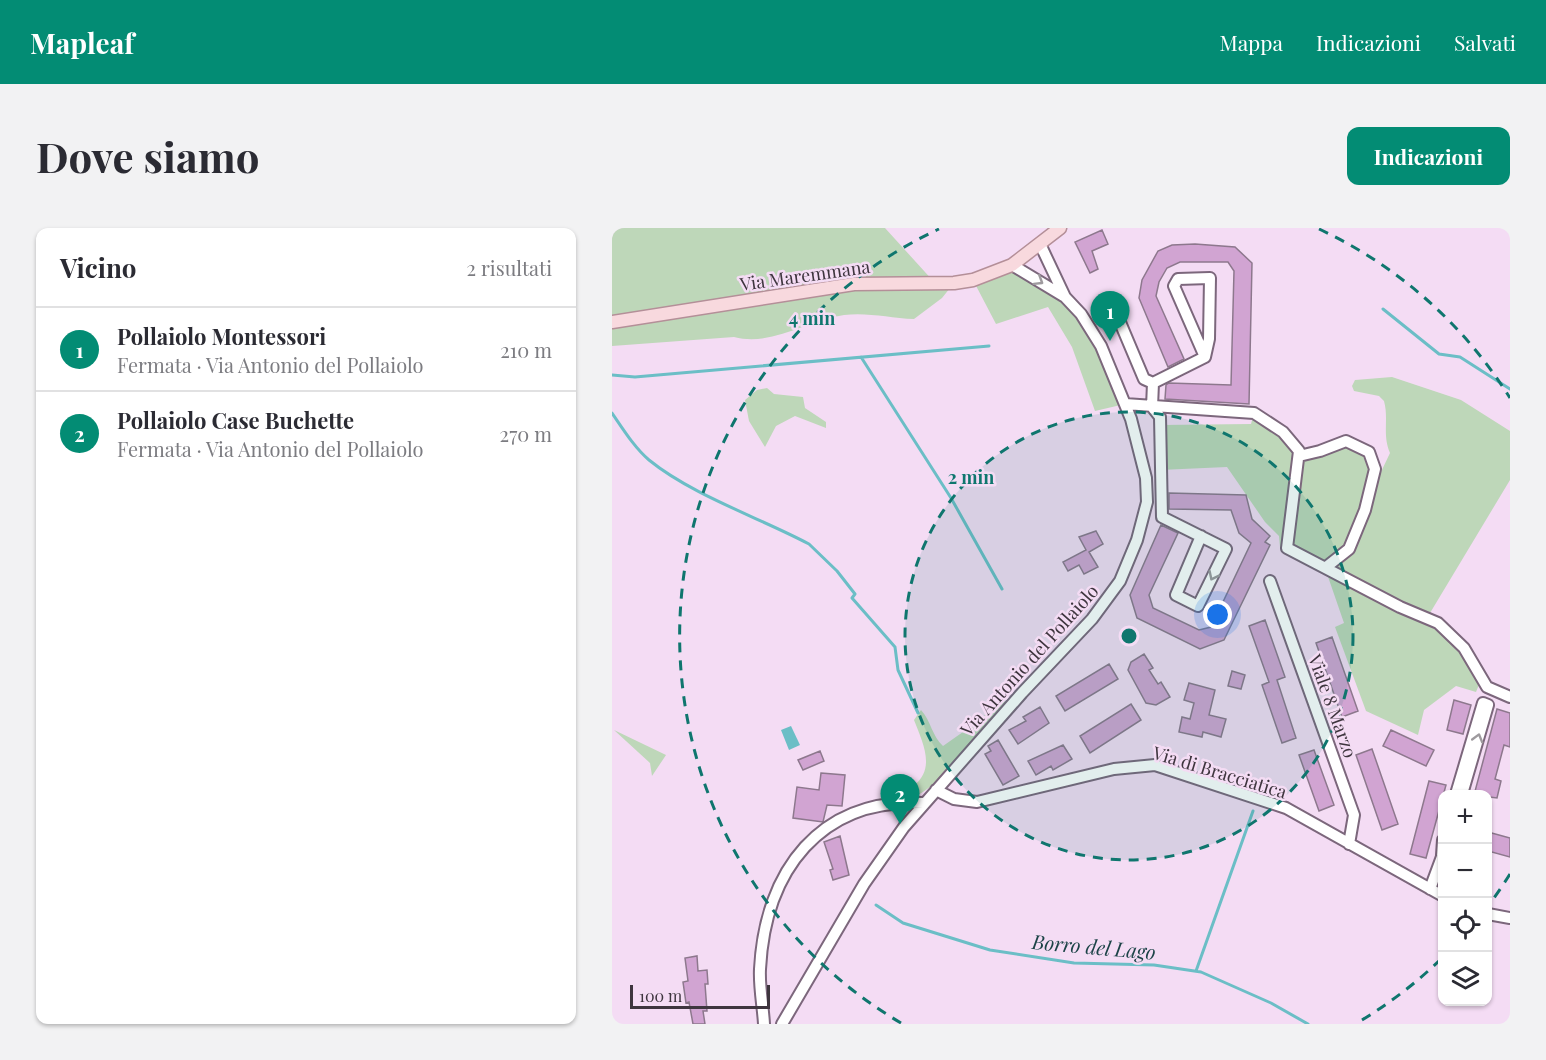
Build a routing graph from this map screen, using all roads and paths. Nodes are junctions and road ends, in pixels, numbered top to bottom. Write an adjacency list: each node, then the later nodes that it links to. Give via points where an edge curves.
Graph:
1 (1058, 229): 2 (main road, Via Maremmana)
2 (1040, 244): 3 (main road, Via Maremmana); 4 (street, Via Antonio del Pollaiolo)
3 (1012, 264): 4 (street, Via Antonio del Pollaiolo, one-way to 4); 6 (main road, Via Maremmana, via 994,274 954,283 854,284)
4 (1065, 297): 9 (street, Via Antonio del Pollaiolo, via 1092,329)
5 (1114, 308): 8 (street, via 1144,379)
6 (612, 322)
7 (1205, 357): 7 (street, via 1210,278 1178,279 1174,286); 8 (street)
8 (1153, 383): 10 (street)
9 (1125, 404): 10 (street); 11 (street, Via Antonio del Pollaiolo)
10 (1152, 407): 11 (street); 12 (street, via 1254,413 1293,441); 13 (street, via 1160,417 1162,517)
11 (1131, 419): 17 (street, Via Antonio del Pollaiolo, via 1146,478 1147,502 1120,581 1092,619)
12 (1299, 456): 14 (street, via 1287,548); 14 (street, via 1346,441 1369,452 1375,469 1365,510 1349,549)
13 (1201, 536): 13 (street, one-way to 13, via 1226,549 1198,606 1176,595)
14 (1325, 568): 16 (street, via 1400,608 1438,623 1464,648 1487,687)
15 (1270, 580): 21 (street, Viale 8 Marzo, via 1354,815)
16 (1510, 697)
17 (936, 790): 20 (street, Via Antonio del Pollaiolo); 21 (street, Via di Bracciatica, via 954,799 978,802 1114,769 1155,765 1286,808)
18 (1457, 790): 19 (street, one-way to 18, via 1488,705 1483,703)
19 (1463, 790)
20 (924, 803): 27 (street, via 872,806 833,822 790,862 766,927 760,970); 28 (street, Via Antonio del Pollaiolo, via 864,884)
21 (1349, 844): 23 (street, Via di Bracciatica)
22 (1438, 866): 23 (street)
23 (1430, 889): 24 (street, Via di Bracciatica)
24 (1438, 893)
25 (1492, 915): 26 (street)
26 (1510, 918)
27 (764, 1024)
28 (782, 1024)

